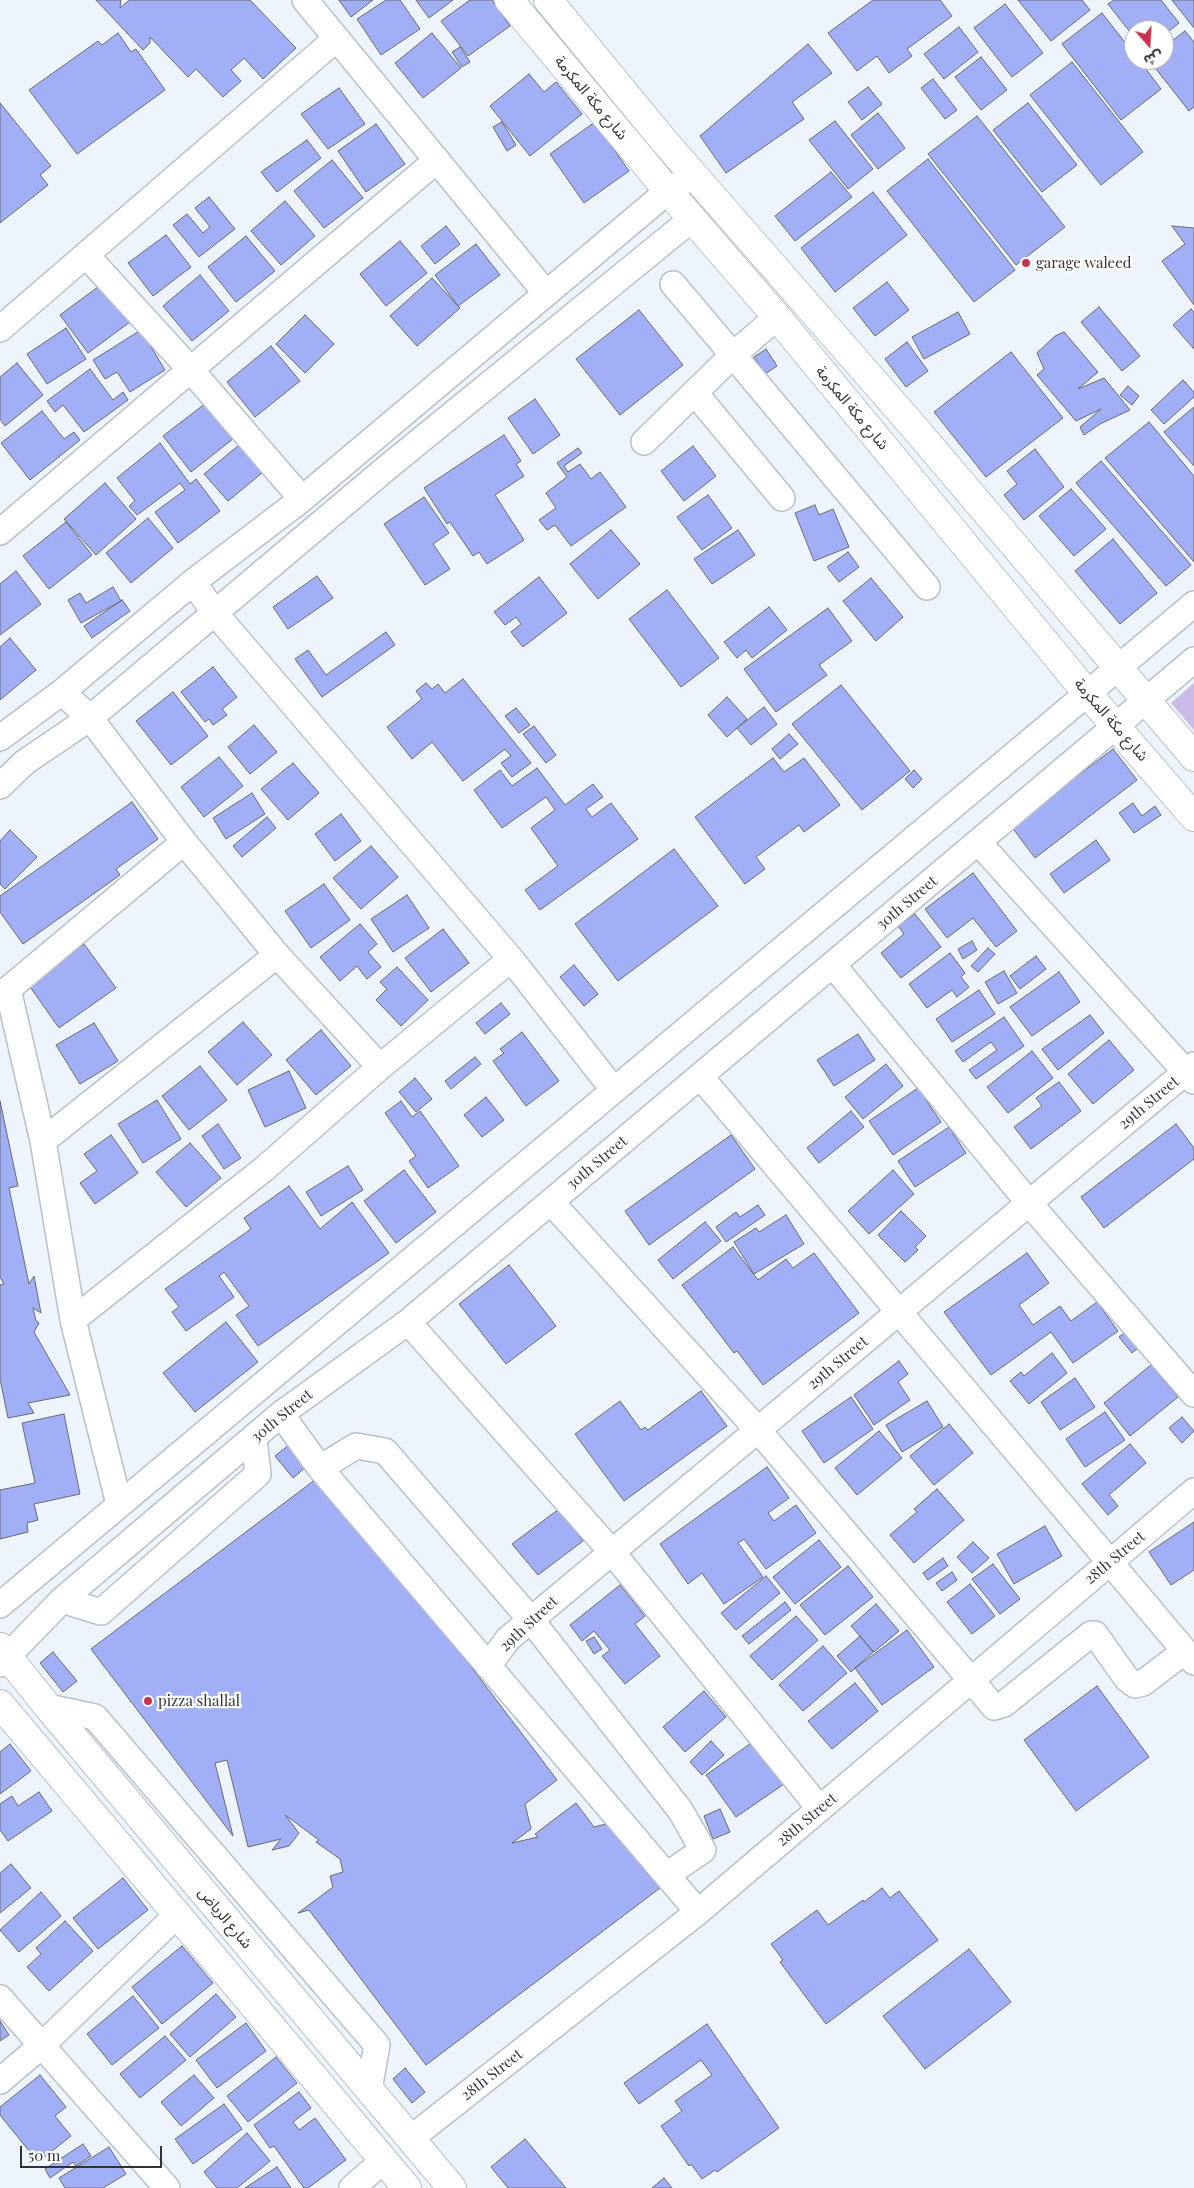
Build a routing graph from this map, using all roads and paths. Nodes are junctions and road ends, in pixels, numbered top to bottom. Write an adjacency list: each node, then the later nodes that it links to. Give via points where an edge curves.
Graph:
1 (305, 0): 4 (street)
2 (509, 0): 7 (main road, شارع مكة المكرمة)
3 (548, 0): 6 (main road, شارع مكة المكرمة)
4 (336, 39): 5 (street); 9 (street)
5 (437, 160): 11 (street); 15 (street)
6 (694, 175): 7 (street); 26 (main road, شارع مكة المكرمة)
7 (668, 191): 8 (main road, شارع مكة المكرمة); 11 (street)
8 (693, 218): 12 (main road, شارع مكة المكرمة); 24 (street)
9 (86, 255): 13 (street); 15 (street)
10 (673, 284): 14 (street)
11 (545, 292): 19 (street)
12 (777, 317): 14 (street); 28 (main road, شارع مكة المكرمة)
13 (0, 329)
14 (733, 355): 16 (street); 22 (street)
15 (190, 369): 19 (street); 20 (street)
16 (695, 393): 17 (street); 18 (street)
17 (644, 442)
18 (782, 498)
19 (302, 499): 21 (street)
20 (0, 532)
21 (193, 582): 24 (street); 27 (street)
22 (927, 587)
23 (1194, 604): 26 (street)
24 (214, 612): 30 (street); 39 (street)
25 (1194, 660): 29 (street, 30th Street)
26 (1119, 668): 28 (street); 29 (main road, شارع مكة المكرمة)
27 (62, 692): 30 (street); 32 (street)
28 (1087, 693): 31 (main road, شارع مكة المكرمة); 45 (street)
29 (1146, 700): 31 (street, 30th Street); 33 (main road, شارع مكة المكرمة)
30 (90, 718): 34 (street, via 25,762); 36 (street)
31 (1116, 726): 35 (main road, شارع مكة المكرمة); 37 (street, 30th Street)
32 (0, 738)
33 (1194, 757)
34 (0, 786)
35 (1194, 817)
36 (184, 842): 38 (street); 41 (street)
37 (978, 843): 40 (street, 30th Street); 43 (street)
38 (277, 955): 42 (street); 46 (street)
39 (511, 959): 42 (street); 45 (street)
40 (833, 966): 44 (street, 30th Street); 48 (street)
41 (4, 992): 46 (street)
42 (380, 1067): 50 (street, via 264,1169)
43 (1191, 1072): 48 (street, 29th Street)
44 (700, 1076): 47 (street, 30th Street); 49 (street)
45 (613, 1089): 58 (street)
46 (43, 1141): 50 (street)
47 (551, 1202): 51 (street, 30th Street); 54 (street)
48 (1029, 1203): 49 (street, 29th Street); 52 (street)
49 (899, 1312): 54 (street, 29th Street); 60 (street)
50 (73, 1320): 58 (street)
51 (408, 1322): 53 (street, 30th Street); 59 (street)
52 (1194, 1394)
53 (281, 1414): 55 (street, 30th Street); 56 (street)
54 (758, 1430): 59 (street, 29th Street); 67 (street)
55 (254, 1439): 61 (street, 30th Street); 61 (street, via 258,1474 101,1612)
56 (320, 1468): 63 (street, via 356,1446 385,1451); 66 (street)
57 (1194, 1491): 60 (street, 28th Street)
58 (119, 1504): 62 (street)
59 (612, 1552): 63 (street, 29th Street); 69 (street)
60 (1110, 1562): 65 (street); 67 (street, 28th Street)
61 (62, 1600): 64 (street, 30th Street)
62 (0, 1605)
63 (531, 1620): 66 (street, 29th Street, via 508,1639); 70 (street, via 680,1810 703,1850)
64 (2, 1656): 76 (main road, شارع الرياض)
65 (1189, 1657): 67 (street, via 1135,1685 1127,1679 1095,1634 1091,1634 1004,1704 994,1707)
66 (488, 1666): 70 (street)
67 (971, 1679): 69 (street, 28th Street)
68 (0, 1704): 72 (main road)
69 (820, 1809): 71 (street, 28th Street)
70 (666, 1875): 71 (street)
71 (698, 1912): 76 (street, 28th Street)
72 (177, 1914): 74 (street); 77 (main road)
73 (0, 1998): 74 (street)
74 (42, 2046): 75 (street); 78 (street)
75 (0, 2081)
76 (410, 2140): 81 (main road, شارع الرياض)
77 (384, 2160): 79 (street); 80 (main road)
78 (167, 2188)
79 (352, 2188)
80 (408, 2188)
81 (452, 2188)

